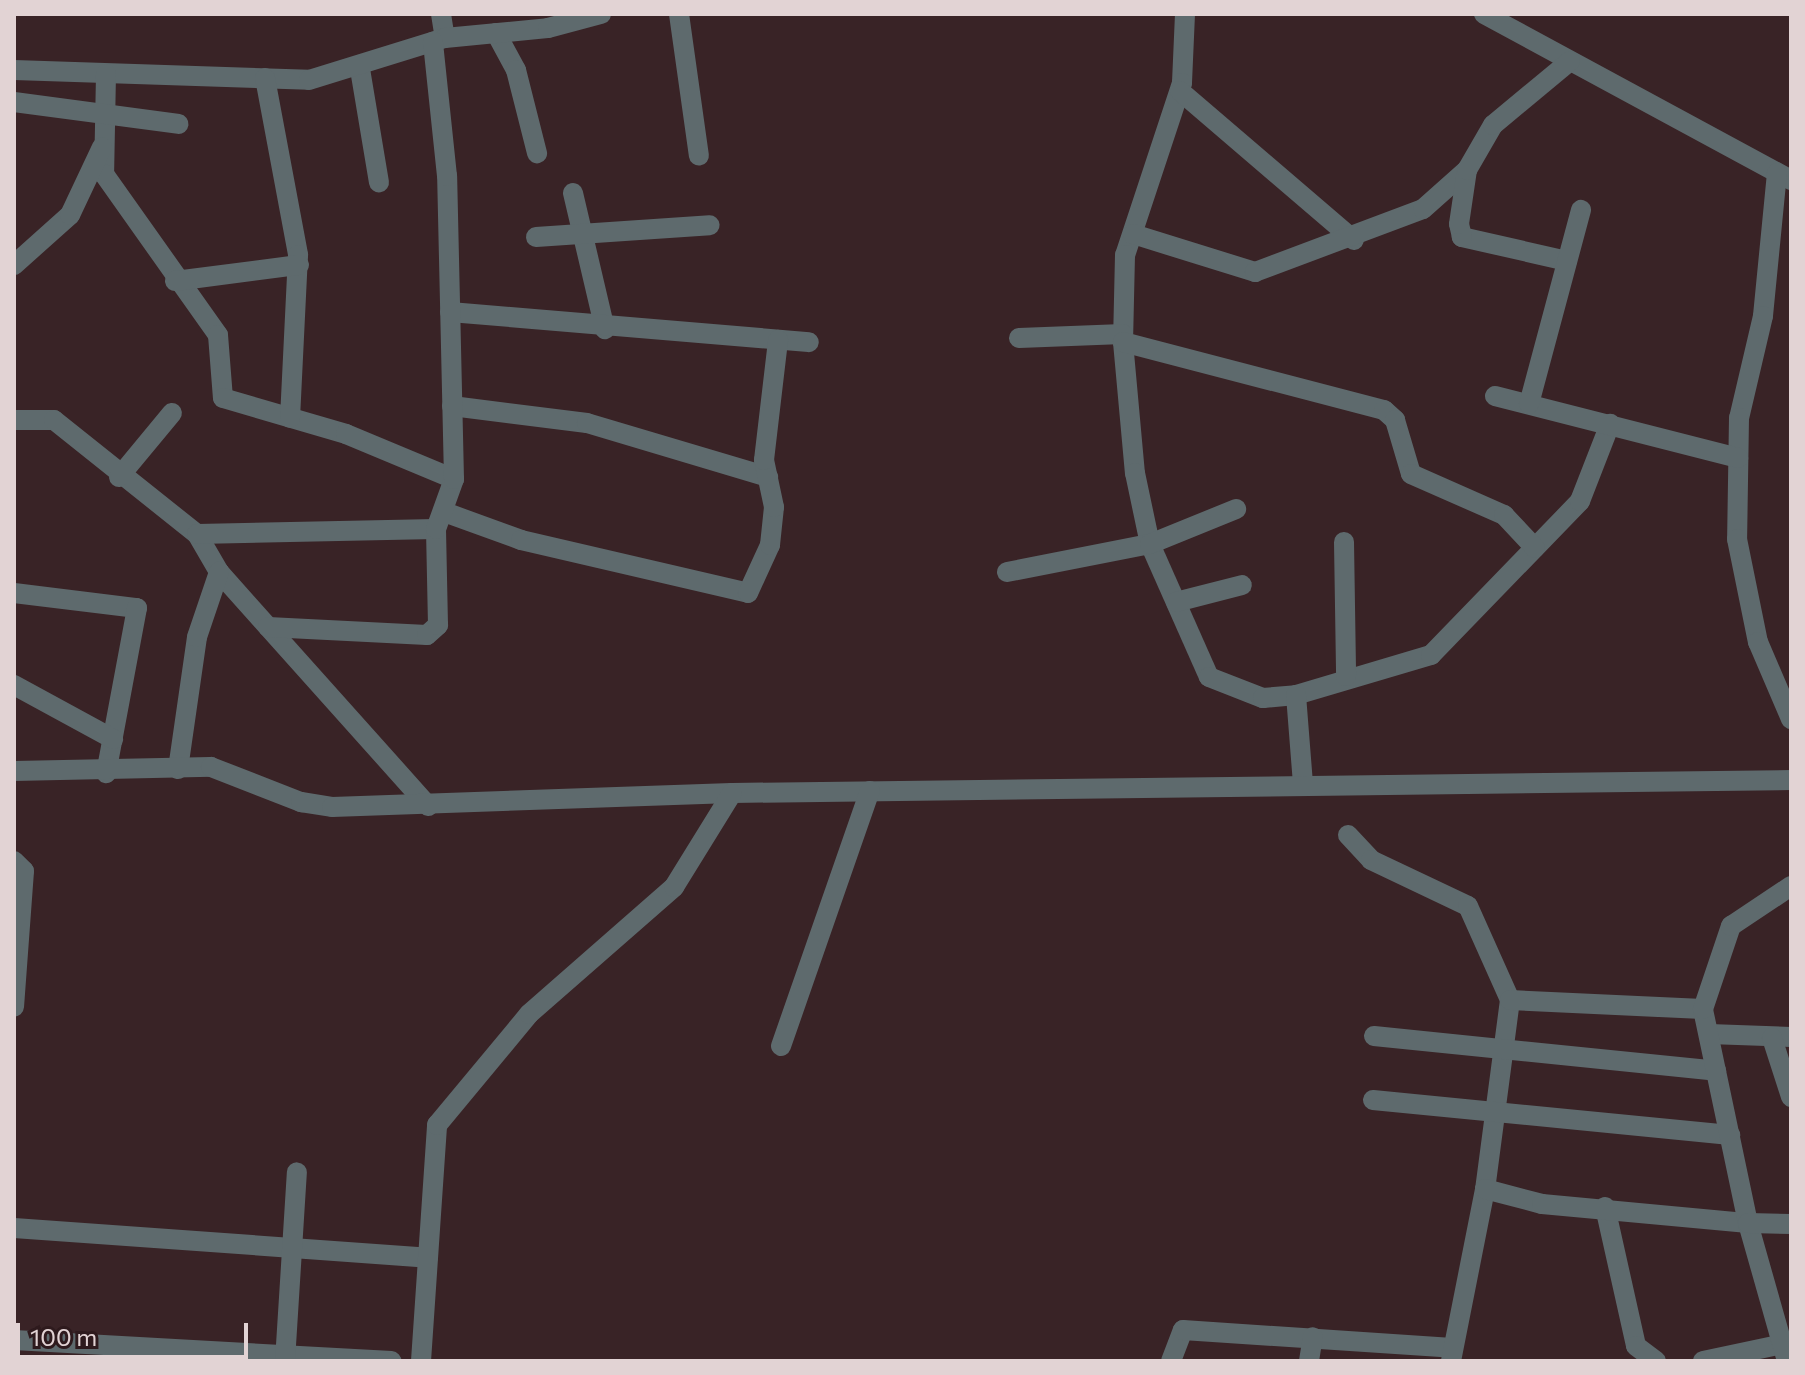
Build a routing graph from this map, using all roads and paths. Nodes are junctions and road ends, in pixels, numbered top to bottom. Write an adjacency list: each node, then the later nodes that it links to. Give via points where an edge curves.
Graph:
1 (441, 14): 7 (street)
2 (601, 14): 6 (street)
3 (679, 14): 19 (street)
4 (1185, 14): 13 (street)
5 (1486, 14): 8 (street)
6 (496, 33): 7 (street); 18 (street, via 516,70)
7 (439, 40): 9 (street); 34 (street)
8 (1570, 61): 20 (street, via 1493,125); 21 (street)
9 (360, 69): 12 (street, via 309,80); 22 (street)
10 (14, 70): 11 (street)
11 (106, 74): 12 (street); 15 (street)
12 (265, 78): 32 (street)
13 (1180, 91): 26 (street); 29 (street)
14 (14, 102): 15 (street)
15 (100, 115): 16 (street); 17 (street)
16 (179, 124)
17 (102, 147): 31 (street, via 70,215); 33 (street, via 104,174)
18 (537, 153)
19 (699, 156)
20 (1467, 170): 29 (street, via 1423,209); 30 (street, via 1462,237)
21 (1784, 177): 47 (street, via 1771,267 1748,363)
22 (379, 182)
23 (573, 193): 27 (street)
24 (1581, 210): 30 (street)
25 (710, 225): 27 (street)
26 (1133, 234): 29 (street, via 1255,272); 37 (street, via 1125,255)
27 (583, 235): 28 (street); 35 (street)
28 (536, 237)
29 (1354, 240)
30 (1567, 261): 41 (street)
31 (14, 265)
32 (299, 265): 33 (street); 44 (street)
33 (175, 281): 44 (street, via 218,335 223,398)
34 (450, 312): 35 (street); 42 (street)
35 (605, 329): 38 (street)
36 (1019, 338): 37 (street)
37 (1123, 338): 55 (street, via 1135,473); 56 (street, via 1384,410 1395,420 1411,474 1504,515)
38 (778, 340): 39 (street); 49 (street)
39 (809, 342)
40 (1495, 396): 41 (street)
41 (1529, 404): 46 (street)
42 (452, 406): 49 (street, via 587,423); 50 (street)
43 (172, 413): 48 (street)
44 (290, 418): 50 (street)
45 (14, 420): 48 (street, via 54,420)
46 (1610, 424): 47 (street); 56 (street, via 1590,487)
47 (1738, 458): 66 (street, via 1746,586 1758,642)
48 (119, 477): 53 (street)
49 (768, 477): 52 (street, via 770,545 748,593)
50 (454, 479): 52 (street)
51 (1236, 509): 55 (street)
52 (442, 521): 53 (street); 62 (street, via 434,633)
53 (197, 534): 57 (street)
54 (1344, 542): 63 (street)
55 (1150, 544): 58 (street); 61 (street)
56 (1535, 548): 63 (street, via 1431,655)
57 (219, 572): 62 (street); 68 (street, via 197,637)
58 (1007, 572)
59 (1242, 585): 61 (street)
60 (14, 593): 67 (street, via 137,608)
61 (1176, 602): 65 (street, via 1209,677 1263,698)
62 (268, 627): 75 (street)
63 (1346, 676): 65 (street)
64 (14, 685): 67 (street)
65 (1296, 695): 72 (street)
66 (1791, 719)
67 (113, 739): 70 (street)
68 (178, 769): 70 (street); 75 (street, via 225,769 301,802)
69 (14, 771): 70 (street)
70 (106, 773)
71 (1791, 780): 72 (street)
72 (1303, 784): 73 (street)
73 (870, 791): 74 (street); 87 (street)
74 (732, 793): 75 (street); 101 (street, via 674,887 529,1014 437,1125)
75 (428, 806)
76 (1348, 835): 81 (street, via 1371,860 1468,906)
77 (14, 861): 79 (street, via 24,871)
78 (1791, 886): 83 (street, via 1731,926)
79 (17, 924): 80 (street)
80 (15, 981): 82 (street)
81 (1510, 1000): 83 (street); 88 (street)
82 (14, 1007)
83 (1703, 1009): 84 (street)
84 (1709, 1034): 86 (street); 89 (street)
85 (1374, 1036): 88 (street)
86 (1782, 1037): 90 (street)
87 (781, 1046)
88 (1500, 1048): 89 (street); 92 (street)
89 (1716, 1071): 93 (street)
90 (1791, 1097)
91 (1373, 1100): 92 (street)
92 (1496, 1113): 93 (street); 95 (street)
93 (1730, 1135): 97 (street)
94 (297, 1172): 100 (street)
95 (1485, 1189): 96 (street, via 1542,1204); 106 (street)
96 (1605, 1207): 97 (street); 113 (street, via 1636,1346)
97 (1748, 1223): 98 (street); 104 (street)
98 (1791, 1224)
99 (14, 1228): 100 (street)
100 (294, 1253): 101 (street); 107 (street)
101 (428, 1258): 110 (street)
102 (1313, 1337): 106 (street); 111 (street, via 1183,1330); 112 (street)
103 (14, 1340): 105 (street)
104 (1785, 1352): 114 (street)
105 (100, 1353): 107 (street)
106 (1452, 1355)
107 (286, 1359): 108 (street)
108 (348, 1360): 109 (street)
109 (391, 1361)
110 (421, 1361)
111 (1171, 1361)
112 (1309, 1361)
113 (1656, 1361)
114 (1703, 1361)

